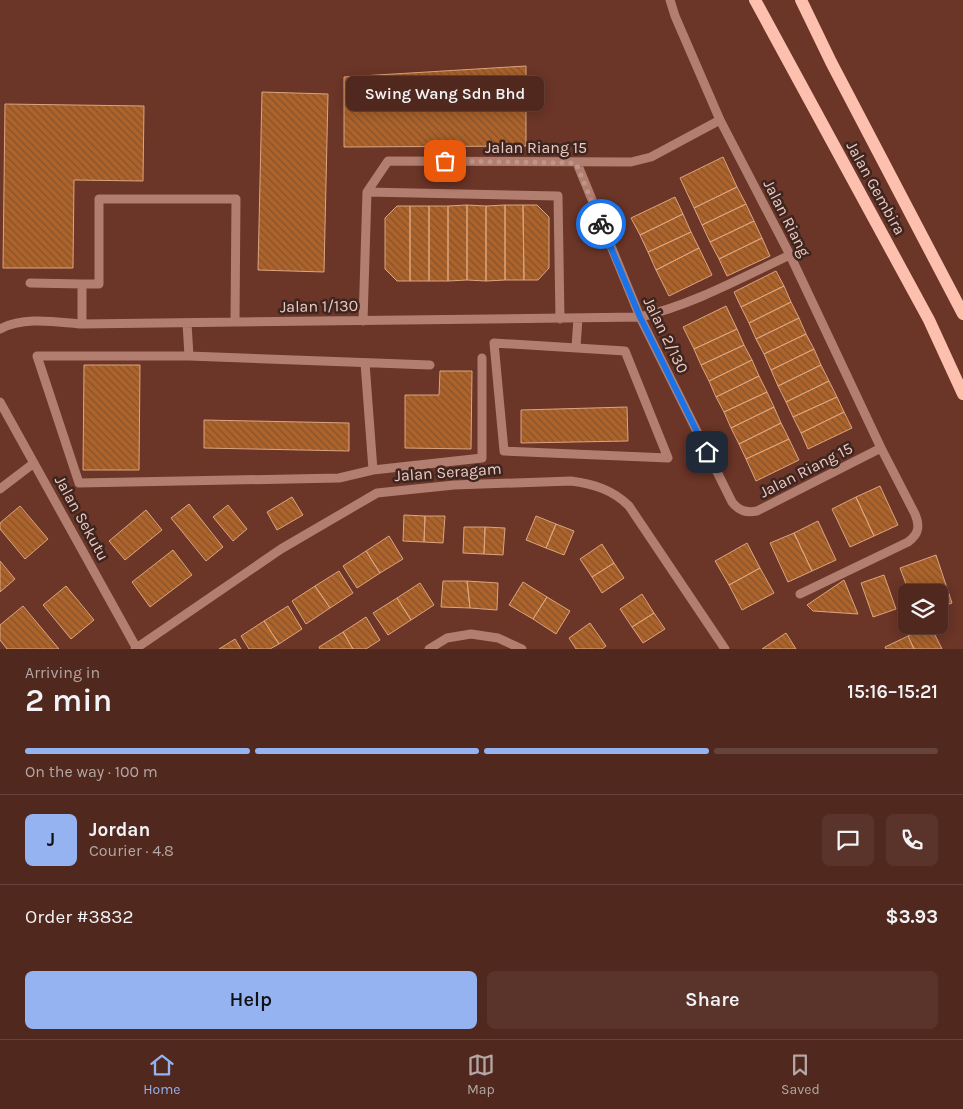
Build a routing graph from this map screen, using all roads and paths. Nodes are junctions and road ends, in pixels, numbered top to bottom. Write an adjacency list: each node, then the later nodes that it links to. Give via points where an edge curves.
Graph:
1 (670, 0): 4 (street, Jalan Riang)
2 (755, 0): 24 (main road, Jalan Gembira, via 929,320)
3 (801, 0): 10 (main road, Jalan Gembira)
4 (720, 120): 5 (street, Jalan Riang 15, via 642,160); 7 (street, Jalan Riang)
5 (576, 163): 6 (street, Jalan Riang 15, via 388,161); 11 (street, Jalan 2/130)
6 (367, 192): 12 (street, via 558,196); 14 (street)
7 (790, 255): 11 (street, Jalan 1/130, via 665,311); 26 (street, Jalan Riang)
8 (30, 283): 9 (street)
9 (82, 284): 15 (street, via 99,284 99,199 236,199); 17 (street)
10 (963, 314)
11 (640, 317): 13 (street, Jalan 1/130); 30 (street, Jalan 2/130, via 732,502)
12 (560, 318): 13 (street, Jalan 1/130); 14 (street, Jalan 1/130)
13 (578, 318): 19 (street)
14 (363, 321): 15 (street, Jalan 1/130)
15 (235, 322): 16 (street, Jalan 1/130)
16 (187, 323): 17 (street, Jalan 1/130); 20 (street)
17 (82, 324): 18 (street, Jalan 1/130, via 40,320)
18 (0, 329)
19 (576, 347): 19 (street, via 494,343 504,451 668,458 625,351)
20 (189, 356): 22 (street); 28 (street, via 37,356 79,483 339,478)
21 (482, 358): 28 (street, via 482,458)
22 (365, 363): 23 (street); 28 (street)
23 (430, 365)
24 (963, 394)
25 (0, 402): 27 (street, Jalan Sekutu)
26 (881, 448): 30 (street, Jalan Riang 15, via 757,511); 31 (street, Jalan Riang, via 917,517 918,531 908,542)
27 (34, 463): 29 (street); 32 (street, Jalan Sekutu)
28 (373, 470)
29 (0, 489)
30 (743, 511)
31 (800, 594)
32 (136, 649): 35 (street, Jalan Seragam, via 281,549 377,492 454,485 571,481 603,488 630,506)
33 (429, 649): 34 (street, via 447,638 471,634 498,638)
34 (522, 649)
35 (726, 649)

